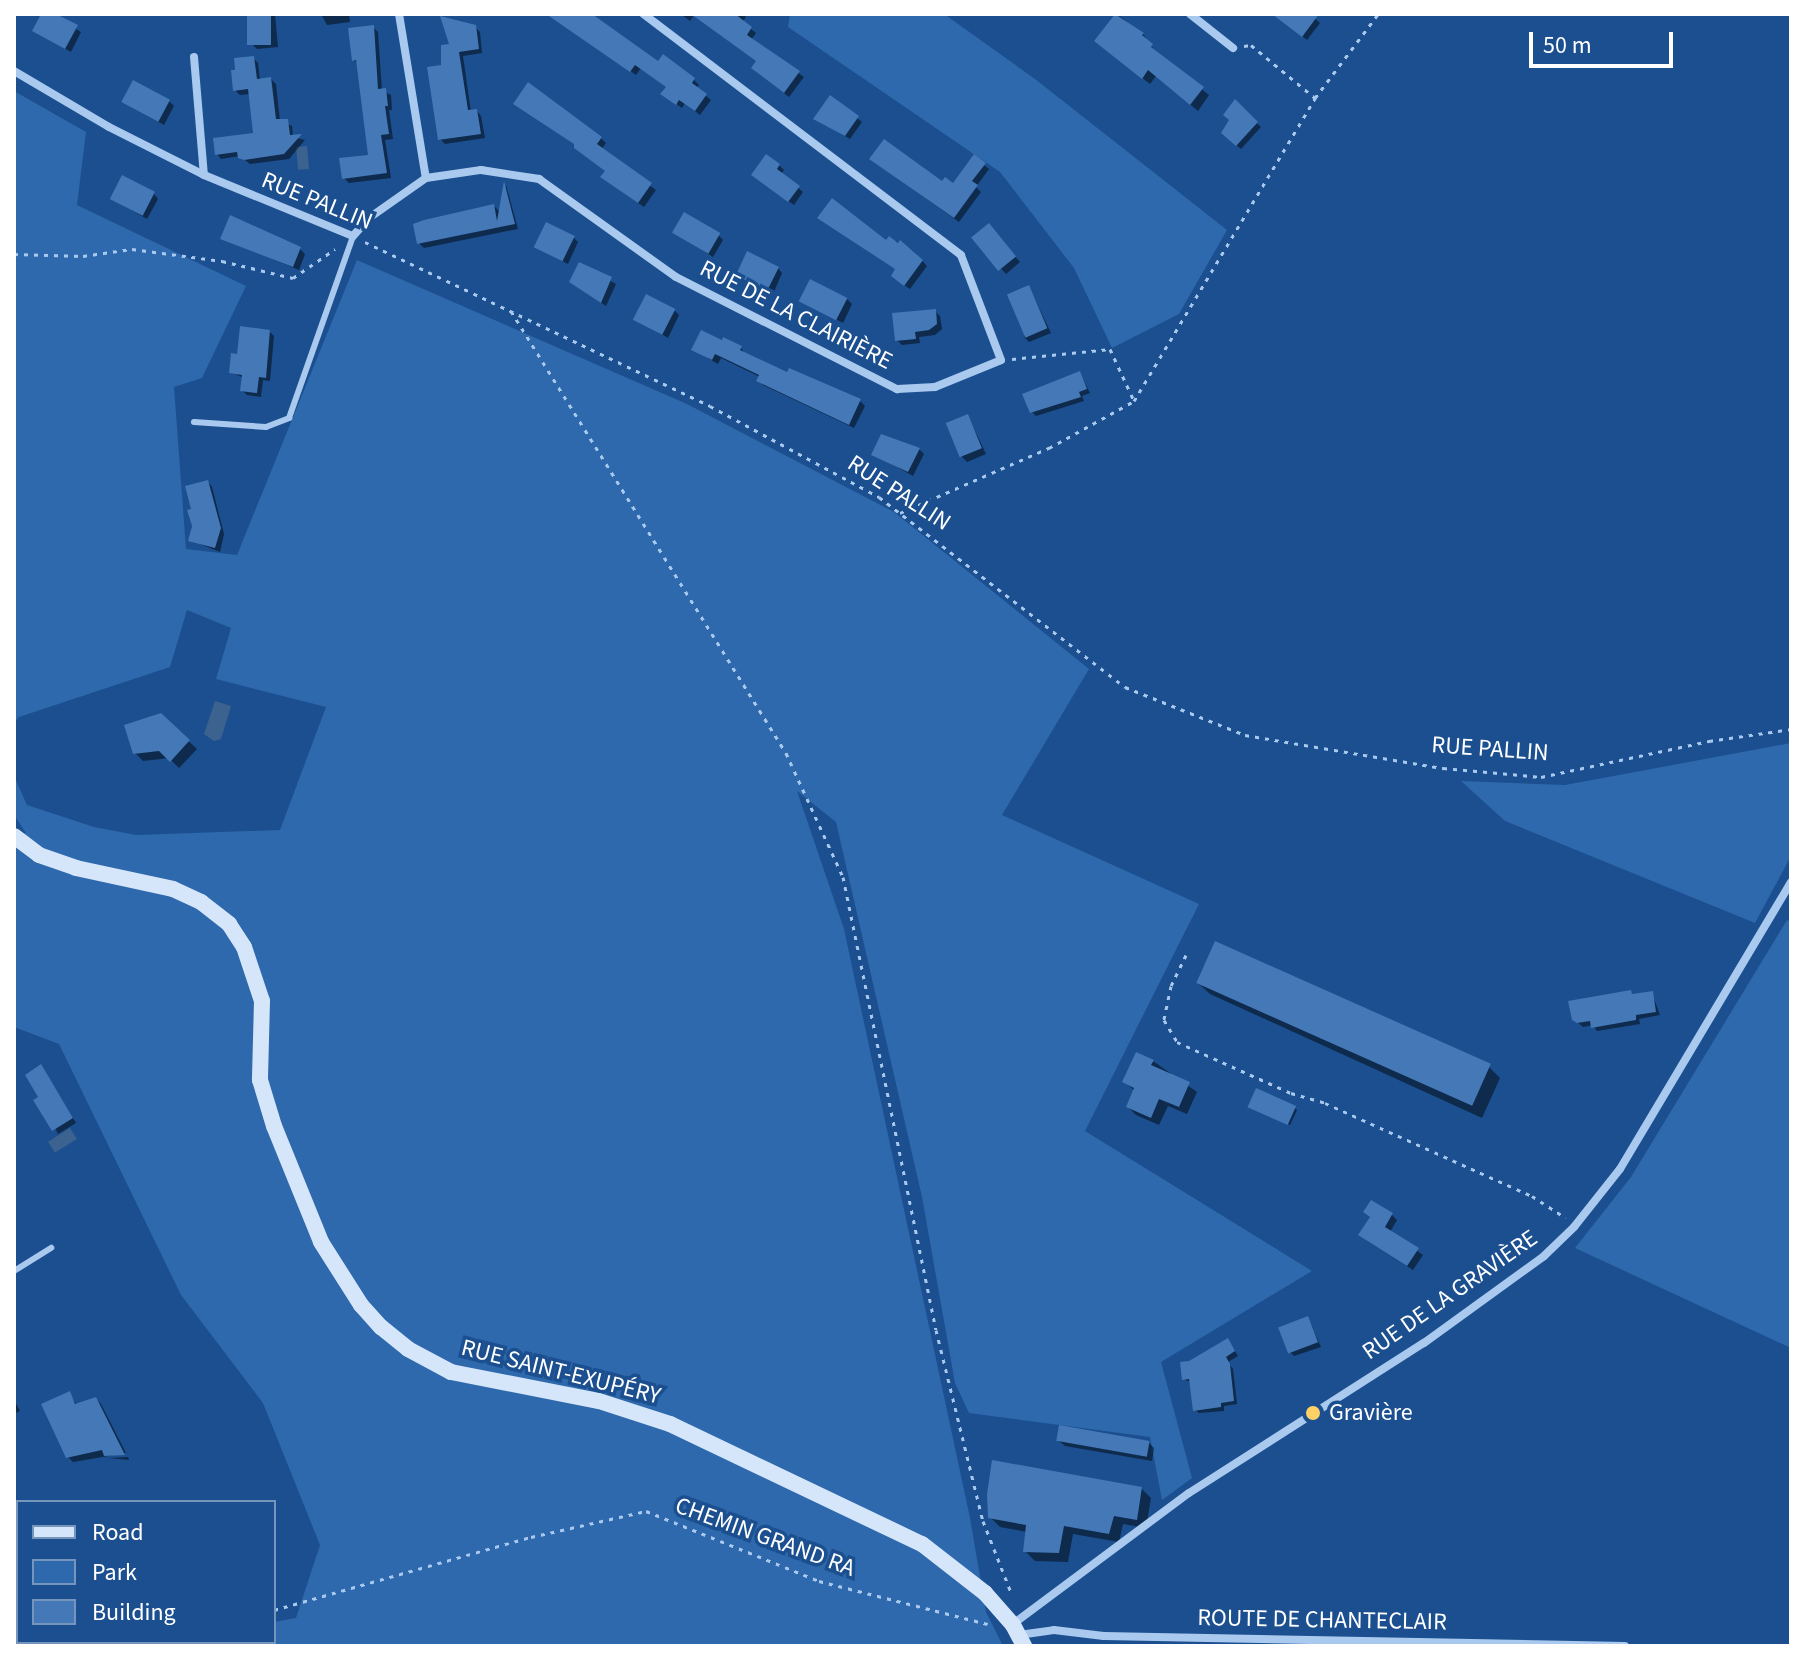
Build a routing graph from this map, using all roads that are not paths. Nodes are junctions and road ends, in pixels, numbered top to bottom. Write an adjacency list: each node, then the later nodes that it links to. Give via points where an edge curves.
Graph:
1 (399, 14): 10 (street)
2 (643, 14): 10 (street, RUE DE LA CLAIRIÈRE, via 961,255 1001,360 935,387 897,389 676,277 539,179 481,170)
3 (1190, 14): 5 (street)
4 (1210, 14): 5 (street)
5 (1203, 24): 6 (street)
6 (1233, 48)
7 (194, 57): 9 (street)
8 (14, 71): 9 (street, RUE PALLIN)
9 (204, 175): 11 (street, RUE PALLIN)
10 (426, 178): 11 (street, RUE DE LA CLAIRIÈRE, via 369,218)
11 (353, 236): 12 (lane, via 289,418 266,427)
12 (194, 422)
13 (14, 836): 17 (street, RUE SAINT-EXUPÉRY, via 39,855 76,868 173,889 229,924 244,947 262,1001 260,1080 321,1242 361,1305 408,1349 451,1372 599,1401 670,1424 922,1544 985,1593)
14 (1791, 882): 17 (street, RUE DE LA GRAVIÈRE, via 1620,1169 1574,1227 1513,1280 1424,1343 1189,1493)
15 (51, 1248): 16 (lane)
16 (14, 1271)
17 (1018, 1635): 18 (street, ROUTE DE CHANTECLAIR, via 1054,1630 1104,1636)
18 (1625, 1646)

